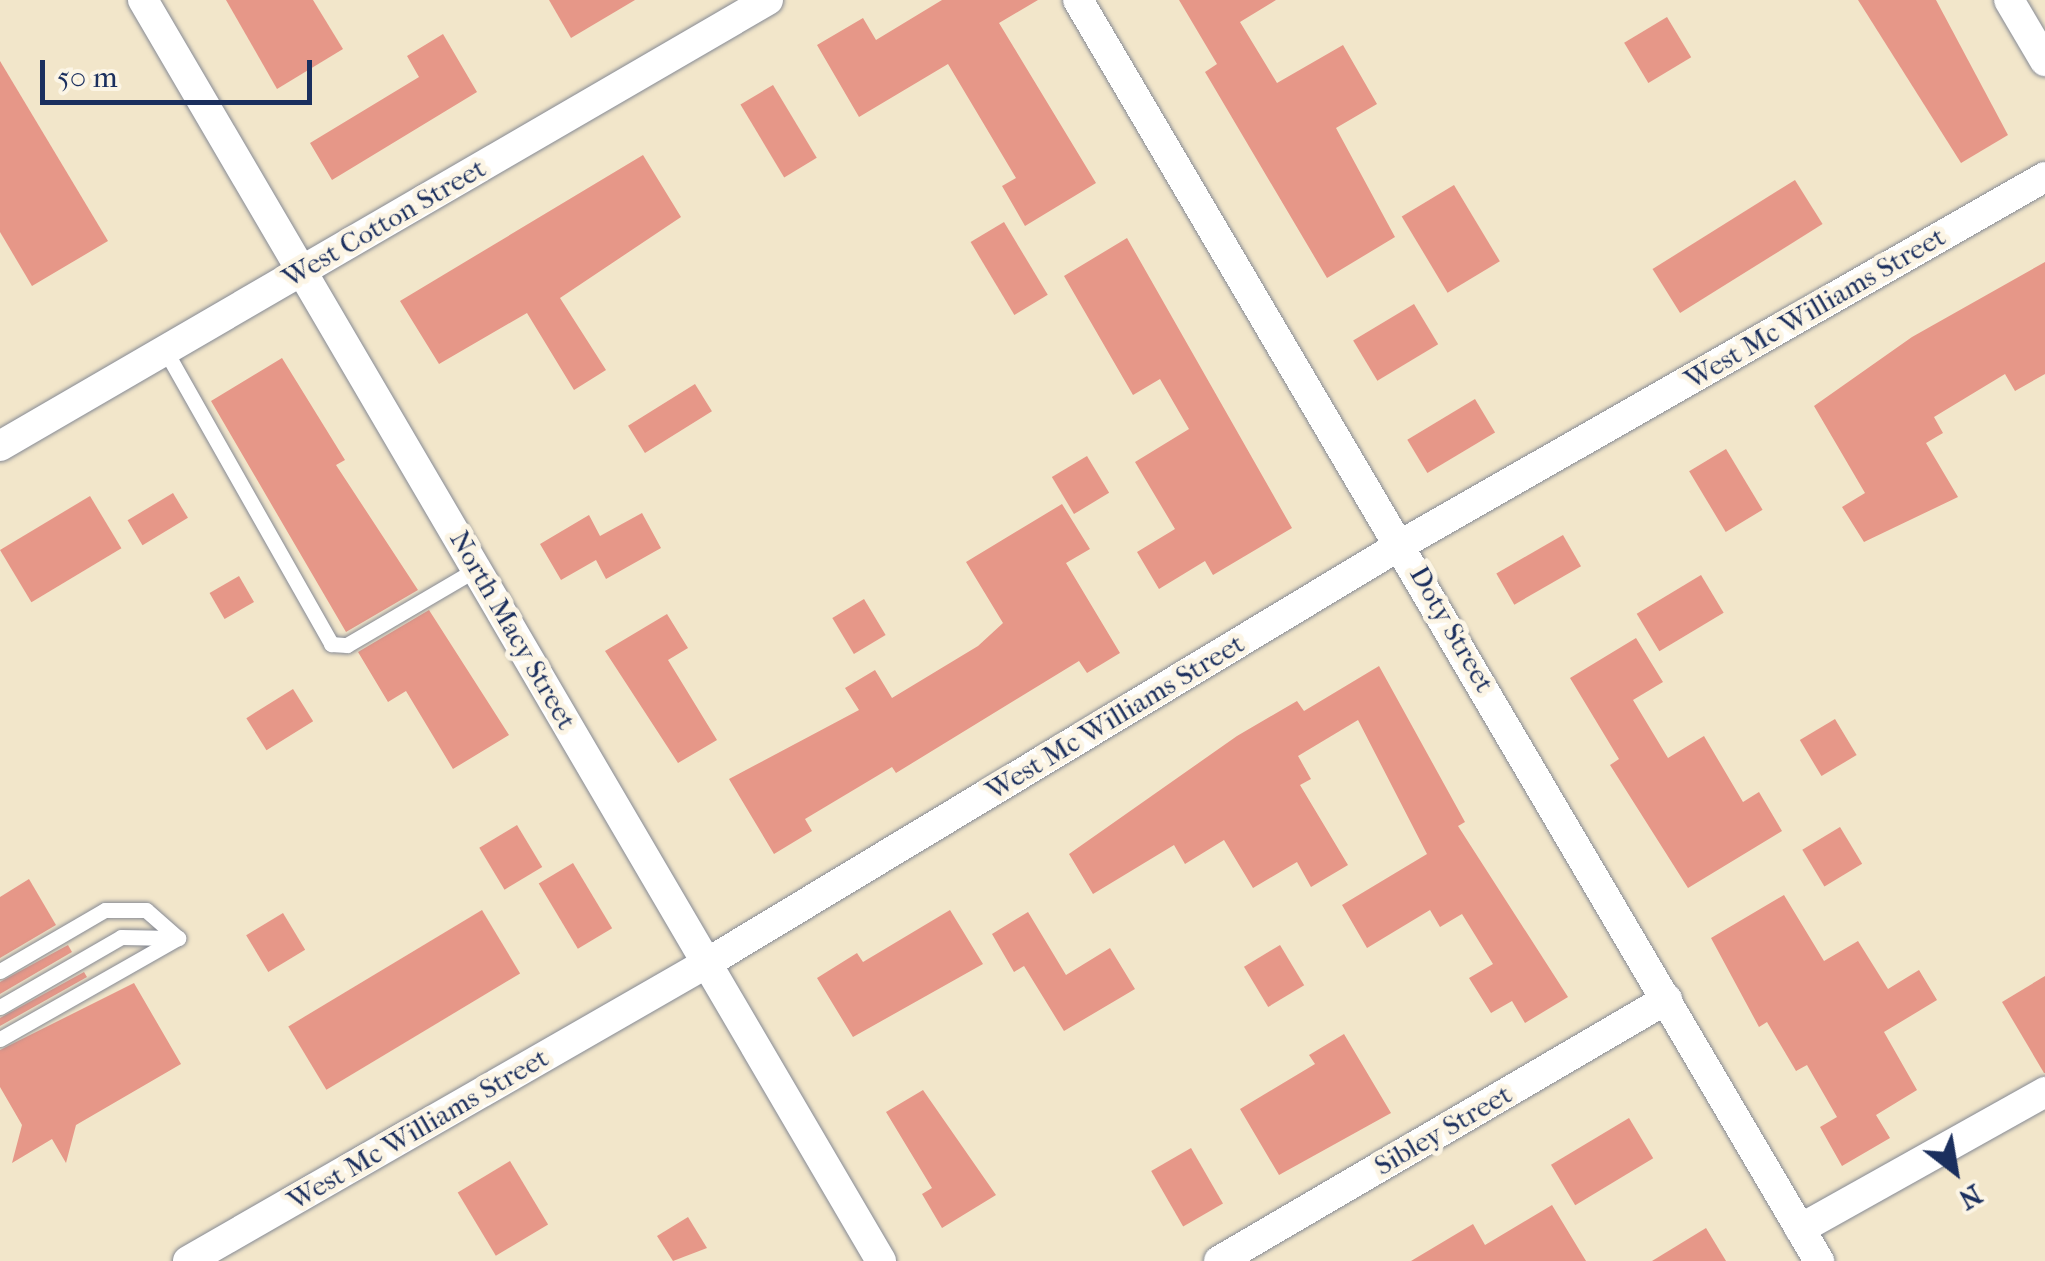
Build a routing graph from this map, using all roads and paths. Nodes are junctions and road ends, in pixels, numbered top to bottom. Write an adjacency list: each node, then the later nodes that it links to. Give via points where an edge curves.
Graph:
1 (143, 0): 7 (street, North Macy Street)
2 (768, 0): 7 (street, West Cotton Street)
3 (1078, 0): 10 (street, Doty Street)
4 (2009, 0): 5 (street)
5 (2045, 61)
6 (2045, 177): 10 (street, West Mc Williams Street)
7 (304, 269): 8 (street, West Cotton Street); 11 (street, North Macy Street)
8 (164, 350): 9 (street, West Cotton Street); 11 (lane, via 331,644 347,645)
9 (0, 446)
10 (1402, 544): 13 (street, West Mc Williams Street); 15 (street, Doty Street)
11 (478, 568): 13 (street, North Macy Street)
12 (178, 938): 14 (lane, via 146,910 105,910); 16 (lane, via 121,938); 17 (lane)
13 (707, 963): 20 (street, West Mc Williams Street); 21 (street, North Macy Street)
14 (0, 970)
15 (1667, 999): 19 (street, Doty Street); 22 (street, Sibley Street)
16 (0, 1006)
17 (0, 1040)
18 (2045, 1092): 19 (street)
19 (1800, 1229): 23 (street, Doty Street)
20 (188, 1261)
21 (881, 1261)
22 (1220, 1261)
23 (1819, 1261)

